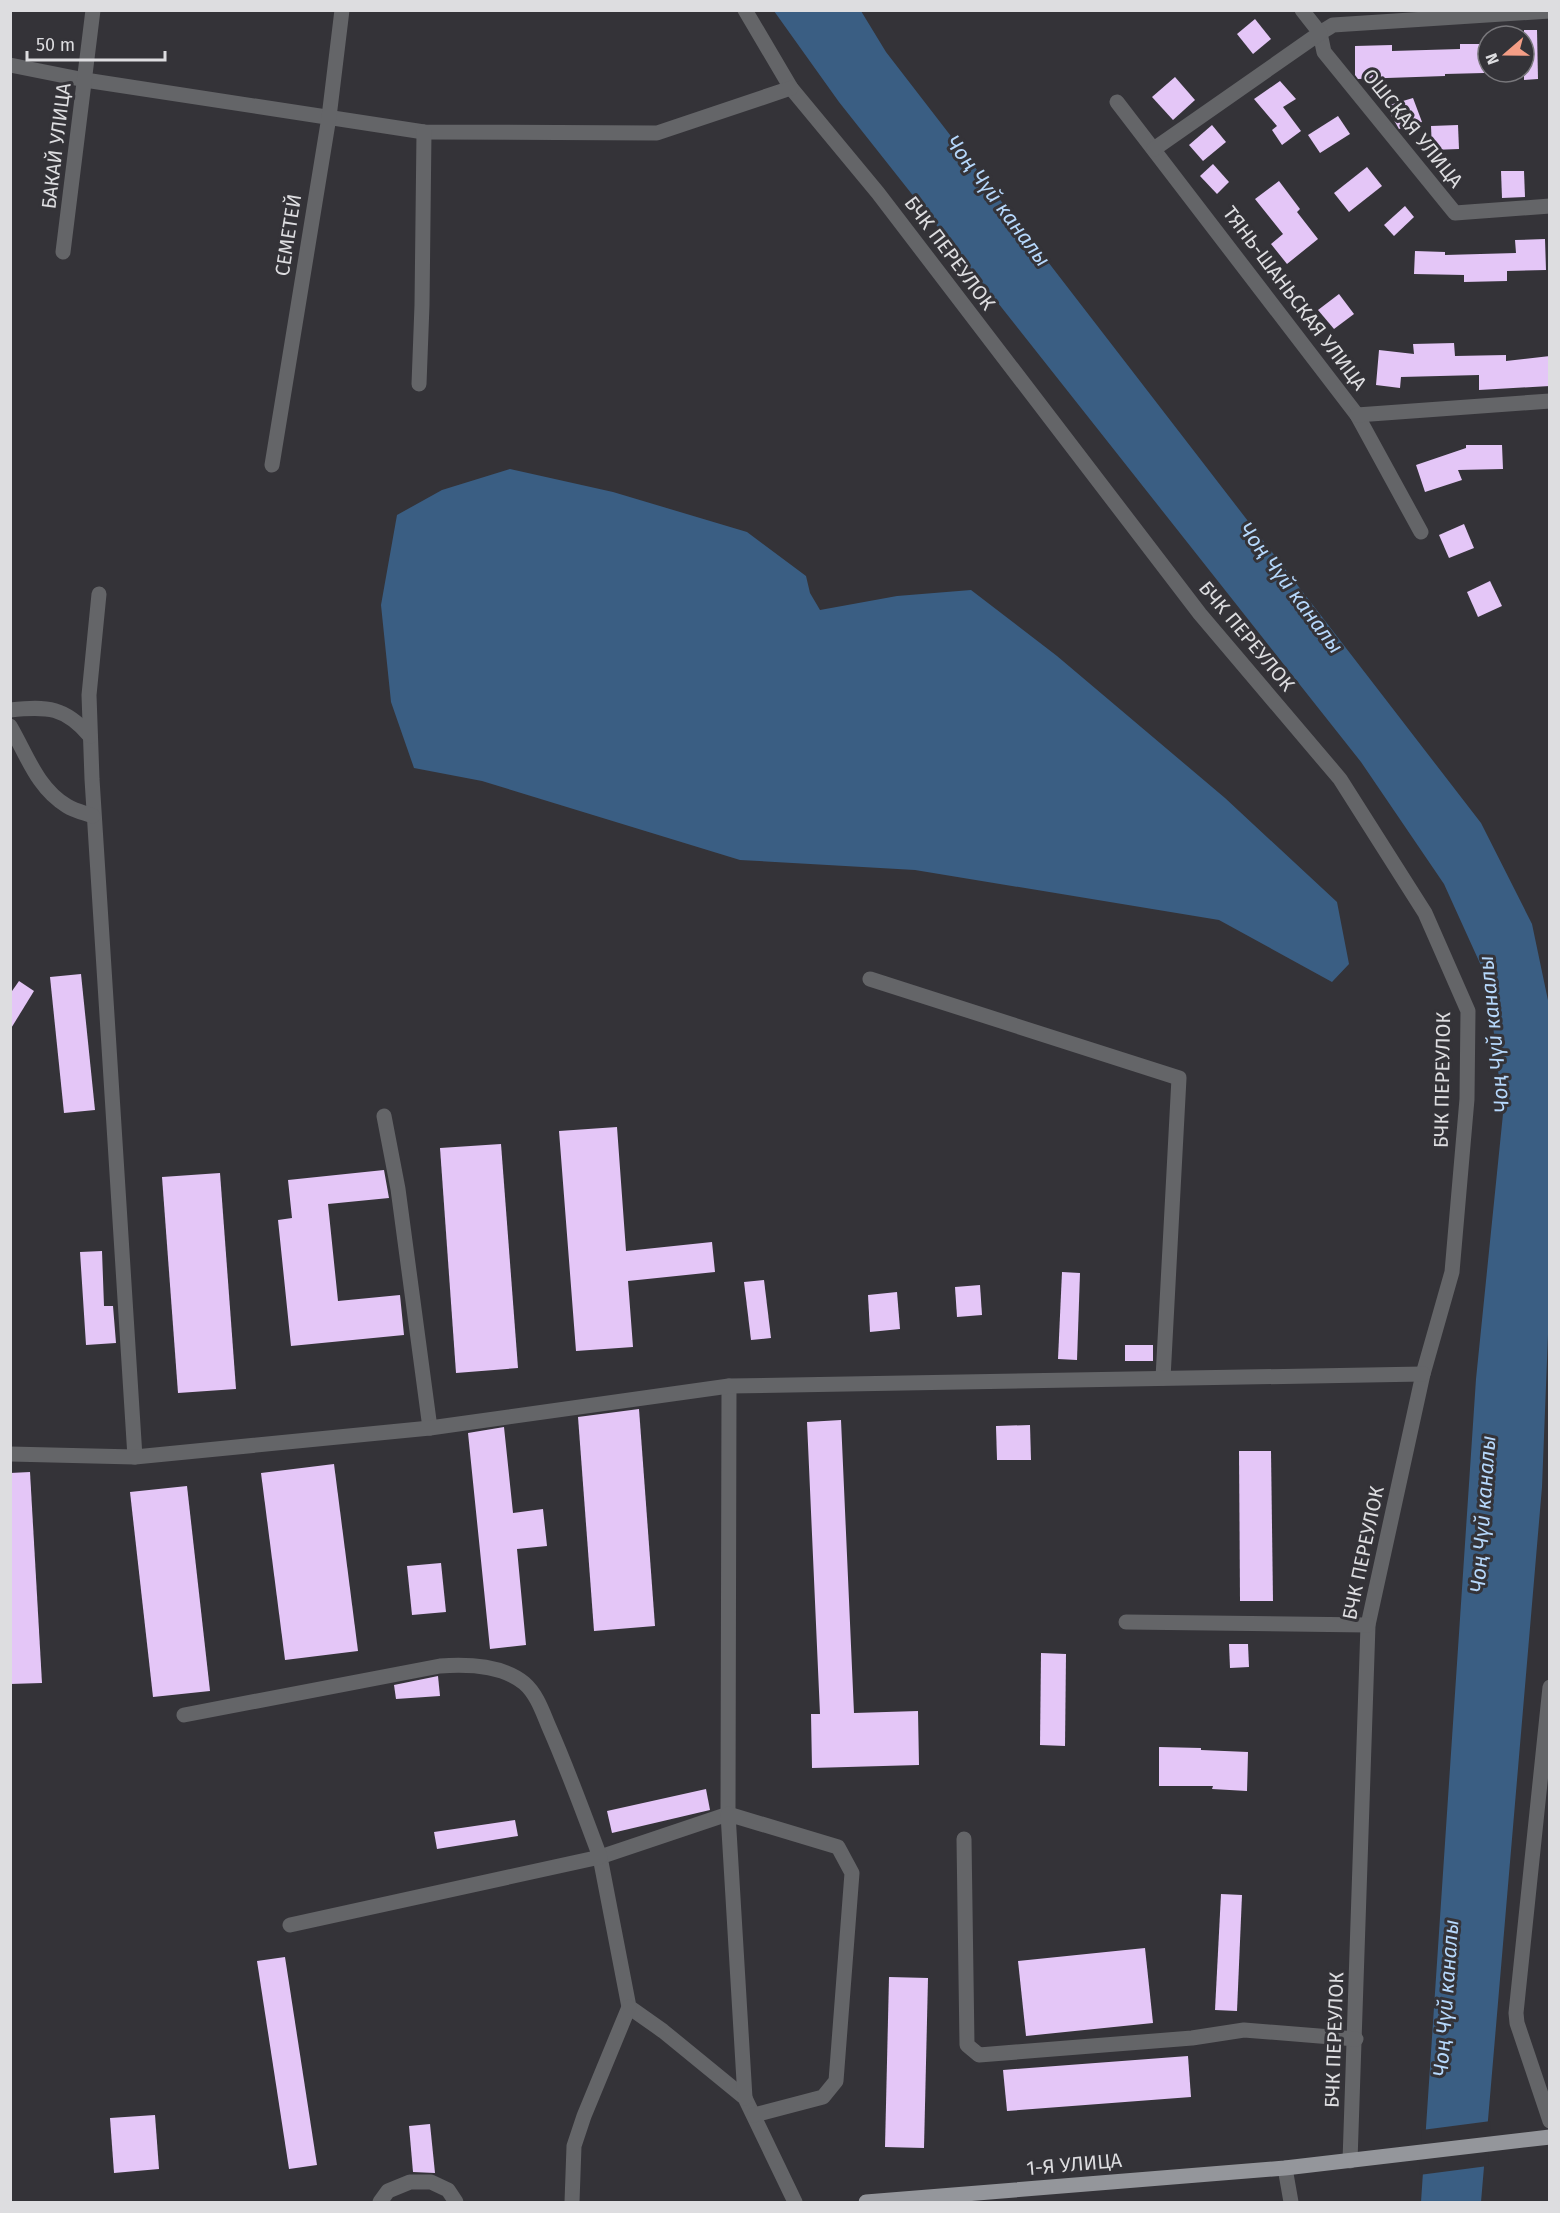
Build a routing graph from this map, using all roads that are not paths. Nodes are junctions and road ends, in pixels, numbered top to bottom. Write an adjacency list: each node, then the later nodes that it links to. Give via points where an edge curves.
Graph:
1 (93, 10): 8 (street, БАКАЙ УЛИЦА)
2 (342, 10): 11 (street, СЕМЕТЕЙ)
3 (745, 10): 9 (street, БЧК ПЕРЕУЛОК)
4 (1302, 10): 6 (street)
5 (1550, 11): 6 (street, via 1333,25)
6 (1320, 33): 13 (street); 14 (street, ОШСКАЯ УЛИЦА, via 1324,52 1455,213)
7 (10, 65): 8 (street)
8 (85, 80): 11 (street); 15 (street, БАКАЙ УЛИЦА)
9 (791, 88): 12 (street, via 657,134); 28 (street, БЧК ПЕРЕУЛОК, via 878,193 1200,614 1340,779 1425,914 1468,1011 1467,1099 1452,1272)
10 (1117, 102): 13 (street, ТЯНЬ-ШАНЬСКАЯ УЛИЦА)
11 (329, 117): 12 (street); 19 (street, СЕМЕТЕЙ)
12 (424, 132): 16 (street)
13 (1154, 149): 18 (street, ТЯНЬ-ШАНЬСКАЯ УЛИЦА)
14 (1550, 206)
15 (63, 252)
16 (419, 384)
17 (1550, 401): 18 (street)
18 (1357, 415): 20 (street, ТЯНЬ-ШАНЬСКАЯ УЛИЦА)
19 (272, 465)
20 (1421, 532)
21 (99, 594): 24 (street, via 89,695)
22 (10, 710): 24 (street, via 46,709 64,714 76,720)
23 (10, 726): 25 (street, via 38,779 52,795 68,807)
24 (90, 736): 25 (street)
25 (93, 816): 33 (street)
26 (870, 979): 29 (street, via 1179,1078)
27 (384, 1116): 31 (street, via 398,1189)
28 (1423, 1374): 29 (street); 35 (street, БЧК ПЕРЕУЛОК)
29 (1163, 1378): 30 (street)
30 (729, 1386): 31 (street); 38 (street)
31 (430, 1428): 33 (street)
32 (10, 1454): 33 (street)
33 (135, 1457)
34 (1126, 1622): 35 (street)
35 (1368, 1625): 43 (street, БЧК ПЕРЕУЛОК)
36 (1550, 1687): 46 (street, via 1516,2013)
37 (184, 1715): 40 (street, via 440,1666 468,1664 504,1673 525,1684 537,1699)
38 (728, 1814): 40 (street); 44 (street); 45 (street, via 838,1847 852,1873 836,2081 823,2097)
39 (964, 1839): 43 (street, via 967,2045 979,2055 1192,2038 1244,2030)
40 (600, 1857): 41 (street); 42 (street)
41 (290, 1925)
42 (629, 2007): 44 (street); 52 (street, via 574,2146)
43 (1356, 2039): 48 (street, БЧК ПЕРЕУЛОК)
44 (745, 2098): 45 (street)
45 (754, 2115): 53 (street)
46 (1550, 2121)
47 (1550, 2137): 48 (main road, 1-Я УЛИЦА)
48 (1350, 2161): 49 (main road, 1-Я УЛИЦА)
49 (1285, 2168): 54 (main road, 1-Я УЛИЦА); 55 (street)
50 (380, 2202): 51 (street, via 388,2191 410,2182 431,2182 448,2190)
51 (456, 2202)
52 (572, 2202)
53 (795, 2202)
54 (867, 2202)
55 (1292, 2202)

